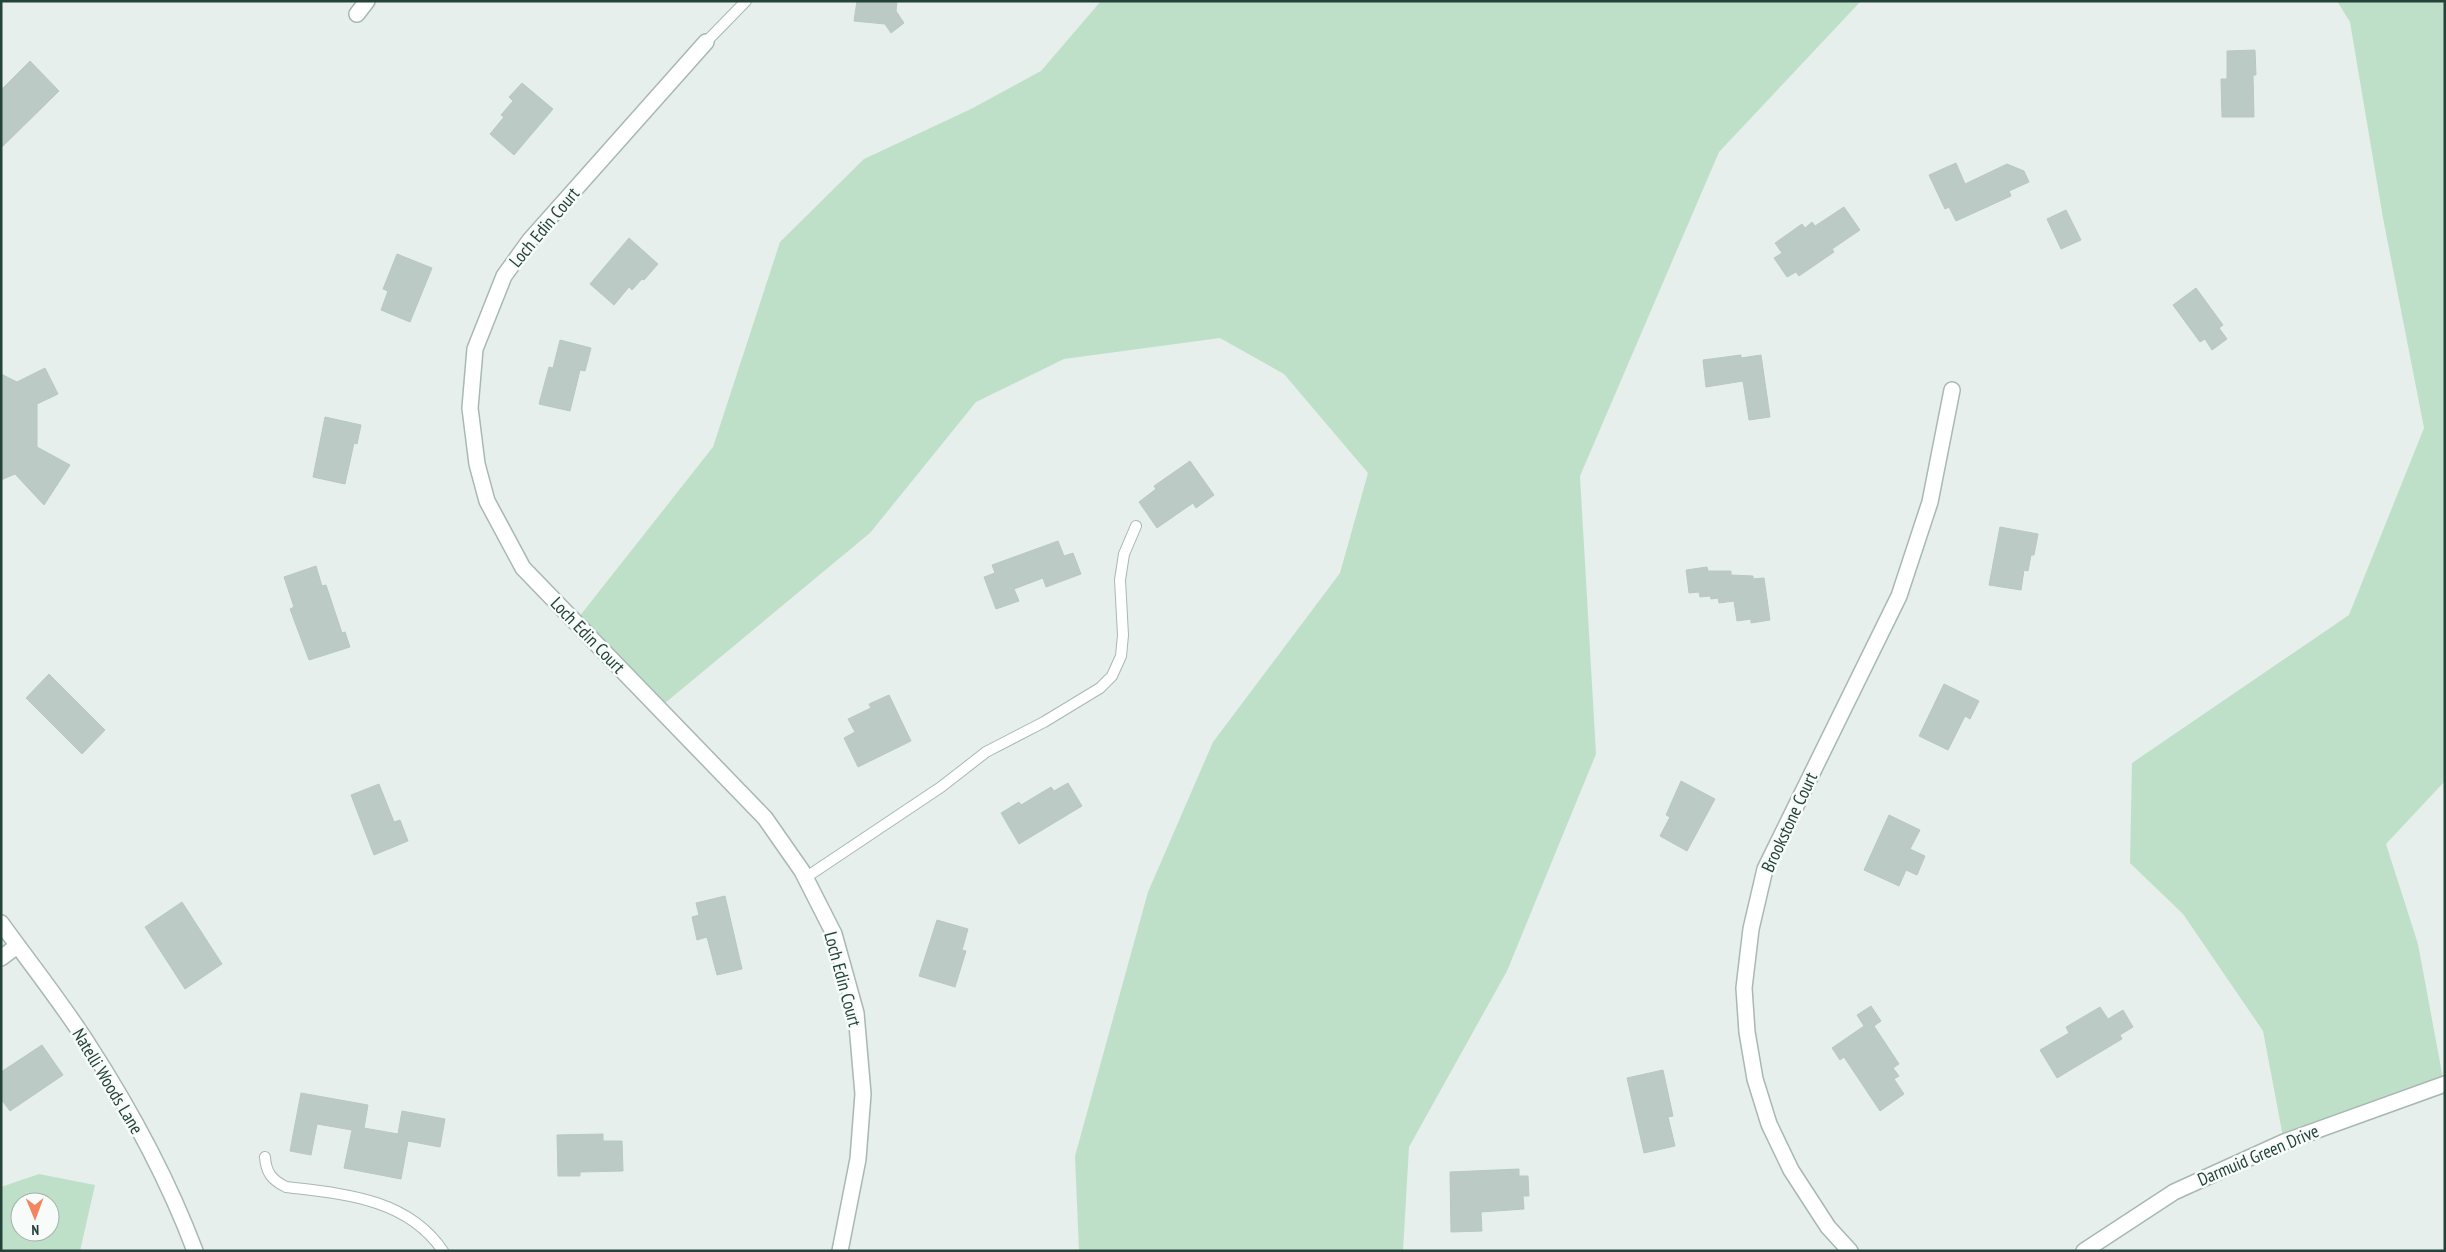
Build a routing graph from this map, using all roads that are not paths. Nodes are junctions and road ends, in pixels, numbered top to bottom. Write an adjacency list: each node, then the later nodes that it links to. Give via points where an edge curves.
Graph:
1 (367, 1): 3 (street)
2 (746, 1): 4 (lane)
3 (357, 14)
4 (706, 42): 7 (street, Loch Edin Court, via 530,240 504,276 475,349 470,408 477,464 487,502 523,568 765,818)
5 (1952, 390): 16 (street, Brookstone Court, via 1930,502 1899,596 1765,869 1751,929 1744,988 1755,1079 1770,1124 1791,1170 1828,1226)
6 (1136, 526): 7 (lane, via 1124,554 1120,580 1123,636 1121,656 1112,676 1100,688 1044,722 986,752 941,787)
7 (805, 878): 15 (street, Loch Edin Court, via 834,934 856,1013 863,1094 858,1159)
8 (1, 923): 9 (street, Natelli Woods Lane)
9 (17, 946): 10 (street); 13 (street, Natelli Woods Lane, via 88,1043 137,1127 182,1217)
10 (1, 958)
11 (2445, 1084): 17 (street, Darmuid Green Drive, via 2284,1142 2174,1192)
12 (266, 1157): 14 (lane, via 266,1167 274,1181 286,1187 381,1203 432,1235)
13 (194, 1251)
14 (443, 1251)
15 (840, 1251)
16 (1850, 1251)
17 (2084, 1251)

